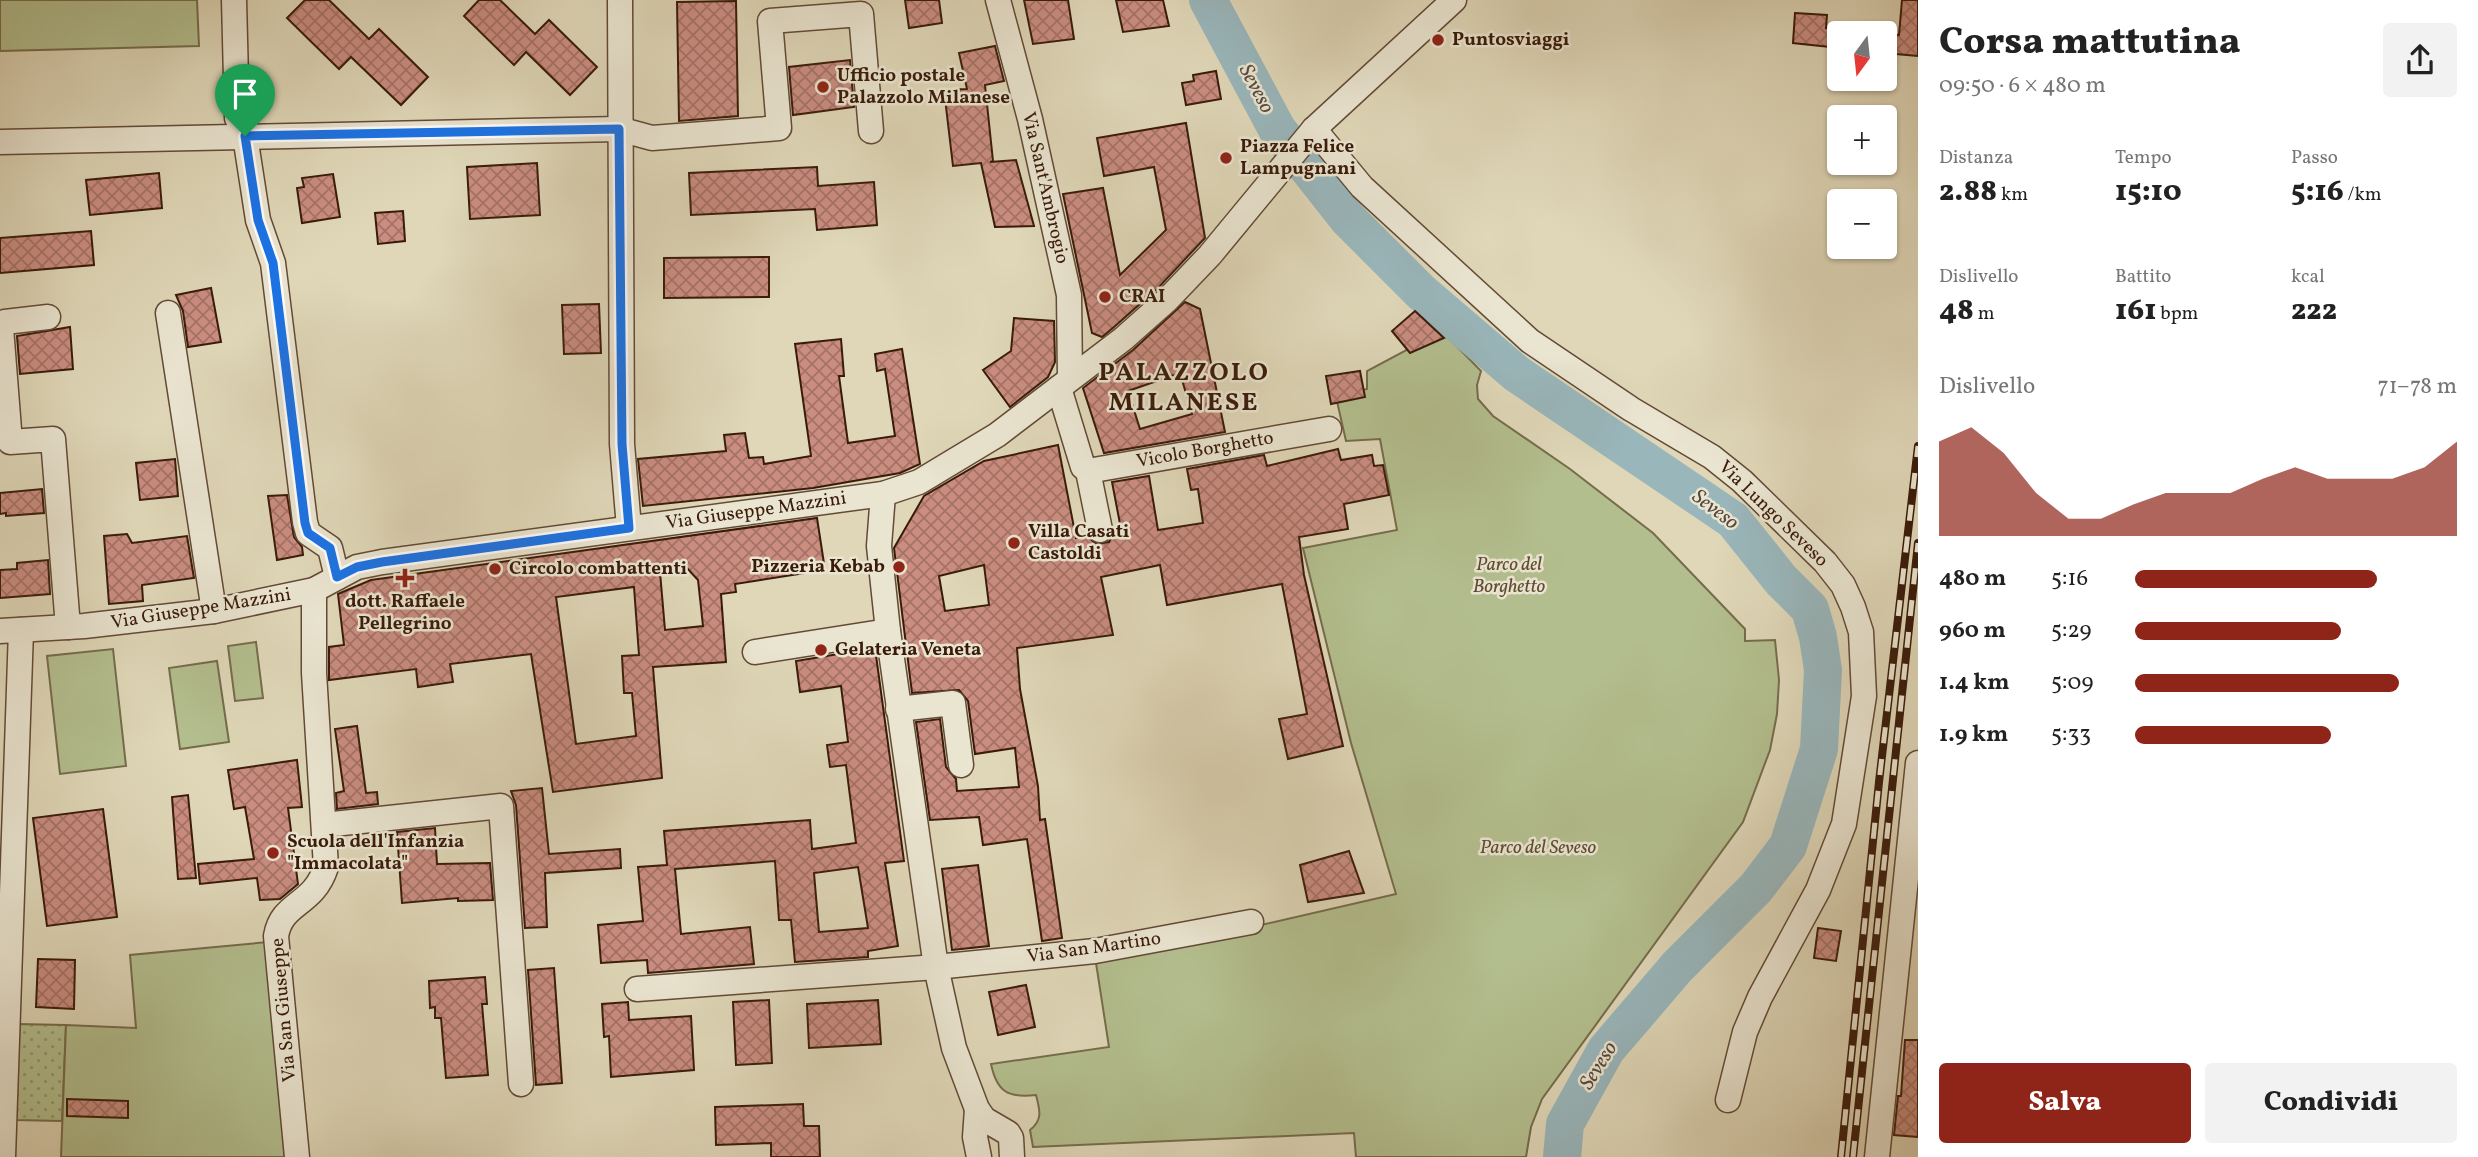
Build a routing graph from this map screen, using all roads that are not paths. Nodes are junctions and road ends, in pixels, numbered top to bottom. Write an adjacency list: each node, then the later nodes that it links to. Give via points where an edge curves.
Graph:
1 (234, 0): 9 (street, via 237,118)
2 (620, 0): 6 (street)
3 (998, 0): 13 (street, Via Sant'Ambrogio, via 1069,295)
4 (1454, 0): 8 (street, Via Giuseppe Mazzini)
5 (861, 7): 6 (street, via 770,21 779,128 652,138); 7 (street)
6 (619, 129): 9 (street); 17 (street, via 622,444)
7 (871, 131)
8 (1310, 133): 13 (street, Via Giuseppe Mazzini, via 1167,300); 35 (street, Via Lungo Seveso, via 1362,187 1531,341 1742,481 1825,562 1853,607 1861,632 1864,696 1844,824 1818,890 1745,1031)
9 (245, 136): 10 (street); 19 (street, via 258,220 273,263 305,523 308,533 330,548)
10 (0, 142)
11 (169, 313): 21 (street)
12 (48, 317): 22 (street, via 5,322 1,328 10,442 53,439)
13 (1064, 383): 15 (street, Via Sant'Ambrogio); 16 (street, Via Giuseppe Mazzini, via 997,435 919,482)
14 (1329, 429): 15 (street, Vicolo Borghetto)
15 (1086, 469): 18 (street, Via Sant'Ambrogio)
16 (883, 494): 17 (street, Via Giuseppe Mazzini); 24 (street, via 879,546)
17 (629, 528): 19 (street, Via Giuseppe Mazzini, via 382,562)
18 (1100, 530)
19 (337, 577): 20 (street, Via Giuseppe Mazzini)
20 (314, 590): 21 (street, Via Giuseppe Mazzini); 29 (street, Via San Giuseppe, via 314,673)
21 (214, 611): 22 (street, Via Giuseppe Mazzini)
22 (68, 627): 23 (street, Via Giuseppe Mazzini)
23 (10, 630): 31 (street)
24 (888, 631): 25 (street); 26 (street)
25 (755, 652)
26 (898, 709): 28 (street, via 953,703); 32 (street)
27 (1918, 763): 41 (street)
28 (961, 765)
29 (324, 825): 34 (street, via 501,806); 38 (street, Via San Giuseppe, via 327,853 322,879 303,902 282,915 276,936)
30 (1251, 922): 32 (street, Via San Martino, via 1095,951)
31 (4, 959): 37 (street)
32 (936, 967): 33 (street, Via San Martino); 36 (street, via 954,1048)
33 (637, 989)
34 (521, 1084)
35 (1728, 1100)
36 (976, 1109): 39 (street); 40 (street, via 1008,1133)
37 (3, 1157)
38 (297, 1157)
39 (979, 1157)
40 (1012, 1157)
41 (1877, 1157)

